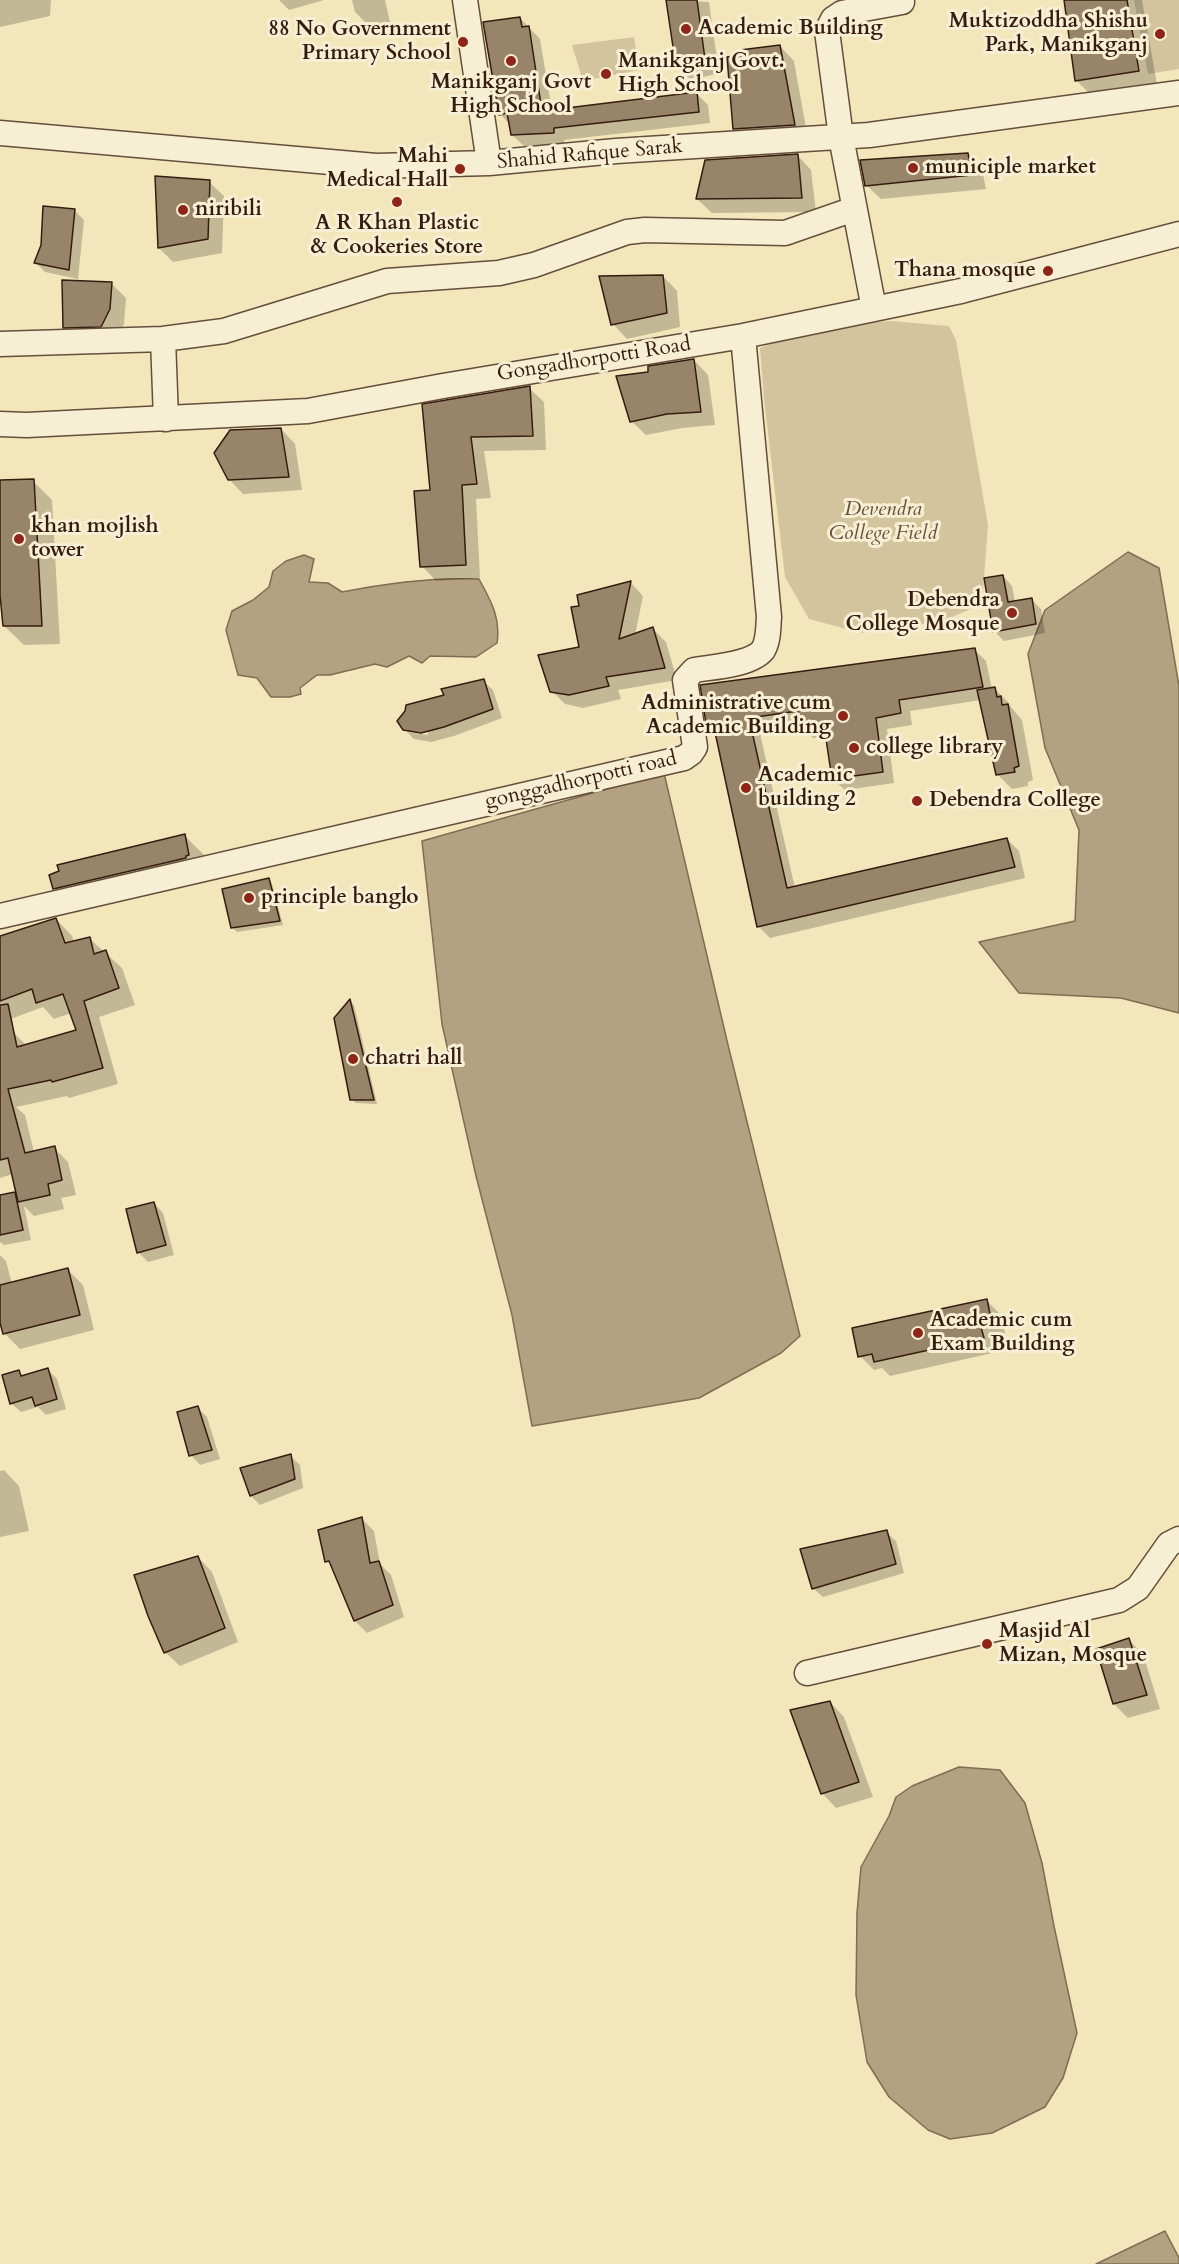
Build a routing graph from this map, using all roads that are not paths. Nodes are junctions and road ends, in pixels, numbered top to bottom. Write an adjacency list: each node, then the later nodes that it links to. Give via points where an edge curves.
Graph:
1 (465, 0): 6 (street)
2 (902, 2): 5 (street, via 843,13 833,18 827,31)
3 (1179, 93): 5 (street, Shahid Rafique Sarak)
4 (0, 133): 6 (street, Shahid Rafique Sarak, via 376,166)
5 (841, 137): 6 (street, Shahid Rafique Sarak); 7 (street)
6 (489, 163)
7 (855, 215): 9 (street); 12 (street, via 785,233 627,232 522,268 387,281 224,332)
8 (1179, 234): 9 (street, Gongadhorpotti Road, via 961,291)
9 (872, 301): 10 (street, Gongadhorpotti Road)
10 (743, 336): 13 (street, Gongadhorpotti Road, via 308,411); 15 (street, gonggadhorpotti road, via 768,636 764,649 755,657 688,674 685,680 695,747 691,753 684,758)
11 (0, 344): 12 (street)
12 (164, 344): 13 (street)
13 (166, 408): 14 (street, Gongadhorpotti Road, via 27,425)
14 (0, 424)
15 (0, 916)
16 (1179, 1539): 17 (street, via 1169,1544 1138,1588 1119,1600)
17 (807, 1673)

